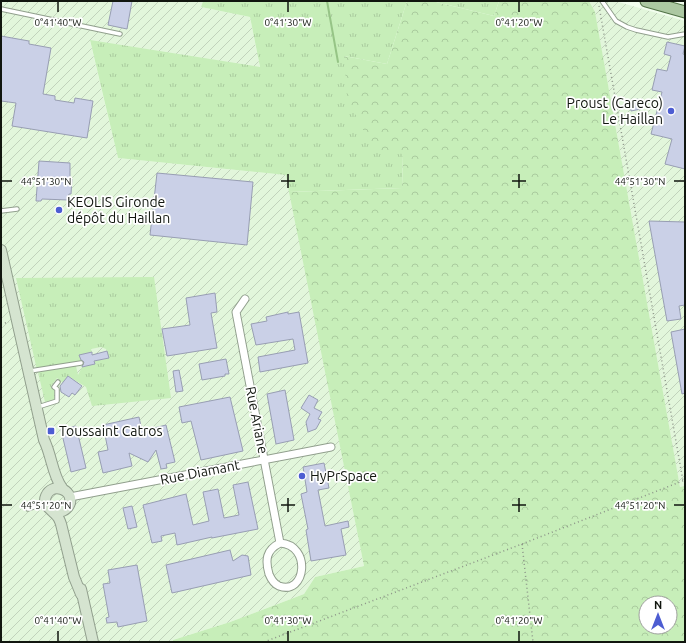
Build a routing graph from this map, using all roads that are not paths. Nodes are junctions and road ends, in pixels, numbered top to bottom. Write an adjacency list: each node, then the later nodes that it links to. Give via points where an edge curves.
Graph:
1 (602, 1): 6 (lane, via 616,21 627,27 668,37)
2 (646, 1): 4 (main road)
3 (1, 9): 5 (lane)
4 (685, 12)
5 (120, 34)
6 (685, 34)
7 (17, 209): 8 (lane)
8 (1, 211)
9 (1, 250): 12 (street)
10 (245, 299): 17 (street, Rue Ariane, via 236,312)
11 (81, 363): 12 (lane)
12 (29, 371): 14 (street)
13 (58, 382): 14 (lane, via 54,386 57,390 57,401)
14 (37, 407): 15 (street)
15 (44, 440): 18 (street, via 56,478); 19 (street, via 43,451 50,479)
16 (331, 447): 17 (street, Rue Diamant)
17 (264, 460): 20 (street, Rue Diamant); 25 (street, Rue Ariane)
18 (62, 488): 19 (street, via 54,488); 20 (street)
19 (48, 492): 21 (street)
20 (70, 497): 23 (street)
21 (46, 503): 22 (lane); 24 (street)
22 (28, 509)
23 (67, 509): 24 (street, via 60,512); 26 (street, via 67,522)
24 (52, 511): 26 (street, via 61,524 74,577)
25 (280, 543): 25 (street, via 293,546 299,555 301,575 296,584 290,586 280,586 269,574 268,554 272,547)
26 (82, 594): 27 (street)
27 (93, 642)

